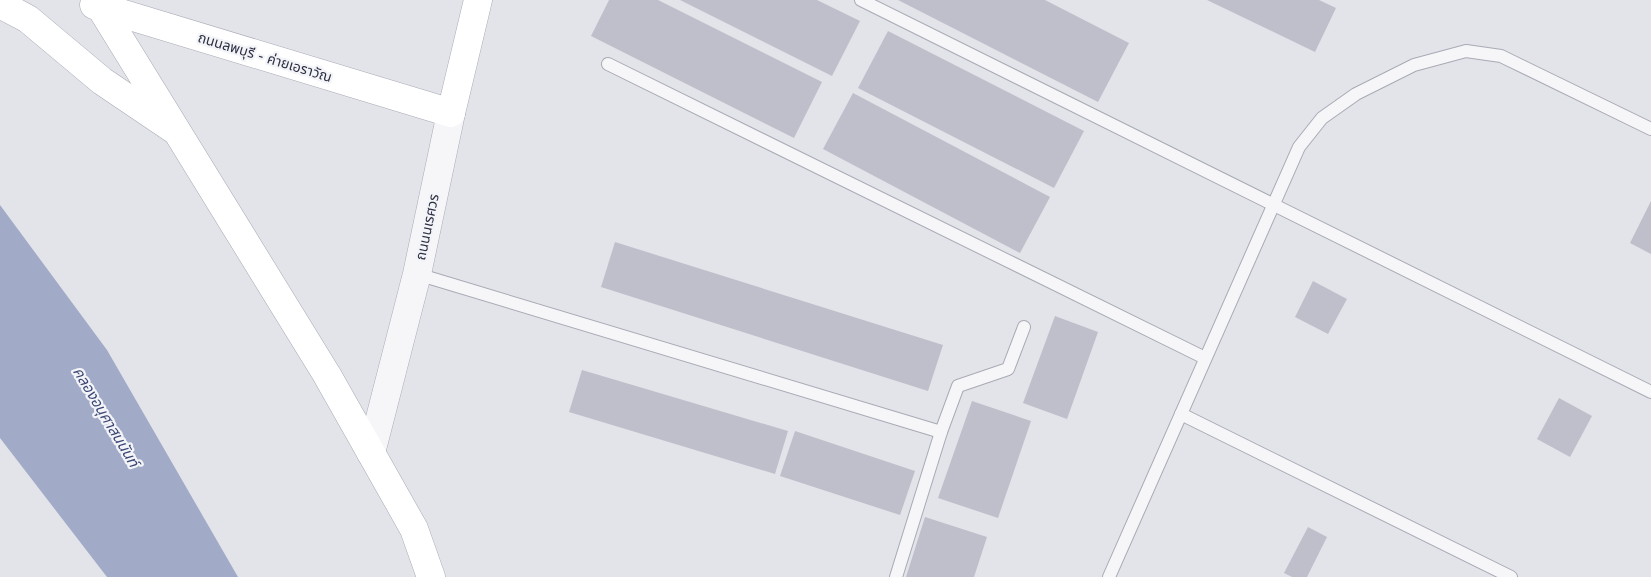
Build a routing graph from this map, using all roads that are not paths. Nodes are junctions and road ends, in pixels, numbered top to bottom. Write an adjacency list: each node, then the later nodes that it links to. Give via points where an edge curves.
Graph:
1 (478, 0): 6 (main road, ถนนนเรศวร)
2 (861, 0): 9 (lane)
3 (92, 2): 6 (main road, ถนนลพบุรี - ค่ายเอราวัณ); 8 (main road)
4 (0, 4): 8 (main road, via 28,19 102,81)
5 (608, 64): 12 (lane)
6 (451, 113): 10 (street, ถนนนเรศวร)
7 (1651, 129): 9 (lane, via 1501,56 1466,51 1414,64 1356,94 1322,118 1299,147)
8 (180, 134): 16 (main road, via 327,374)
9 (1273, 204): 12 (lane); 13 (lane)
10 (417, 274): 15 (lane); 16 (street, ถนนนเรศวร)
11 (1024, 327): 15 (lane, via 1008,369 958,386)
12 (1206, 358): 14 (lane)
13 (1651, 392)
14 (1181, 414): 19 (lane); 20 (lane)
15 (941, 432): 18 (lane)
16 (371, 453): 17 (main road, via 414,529)
17 (431, 577)
18 (896, 577)
19 (1109, 577)
20 (1511, 577)

